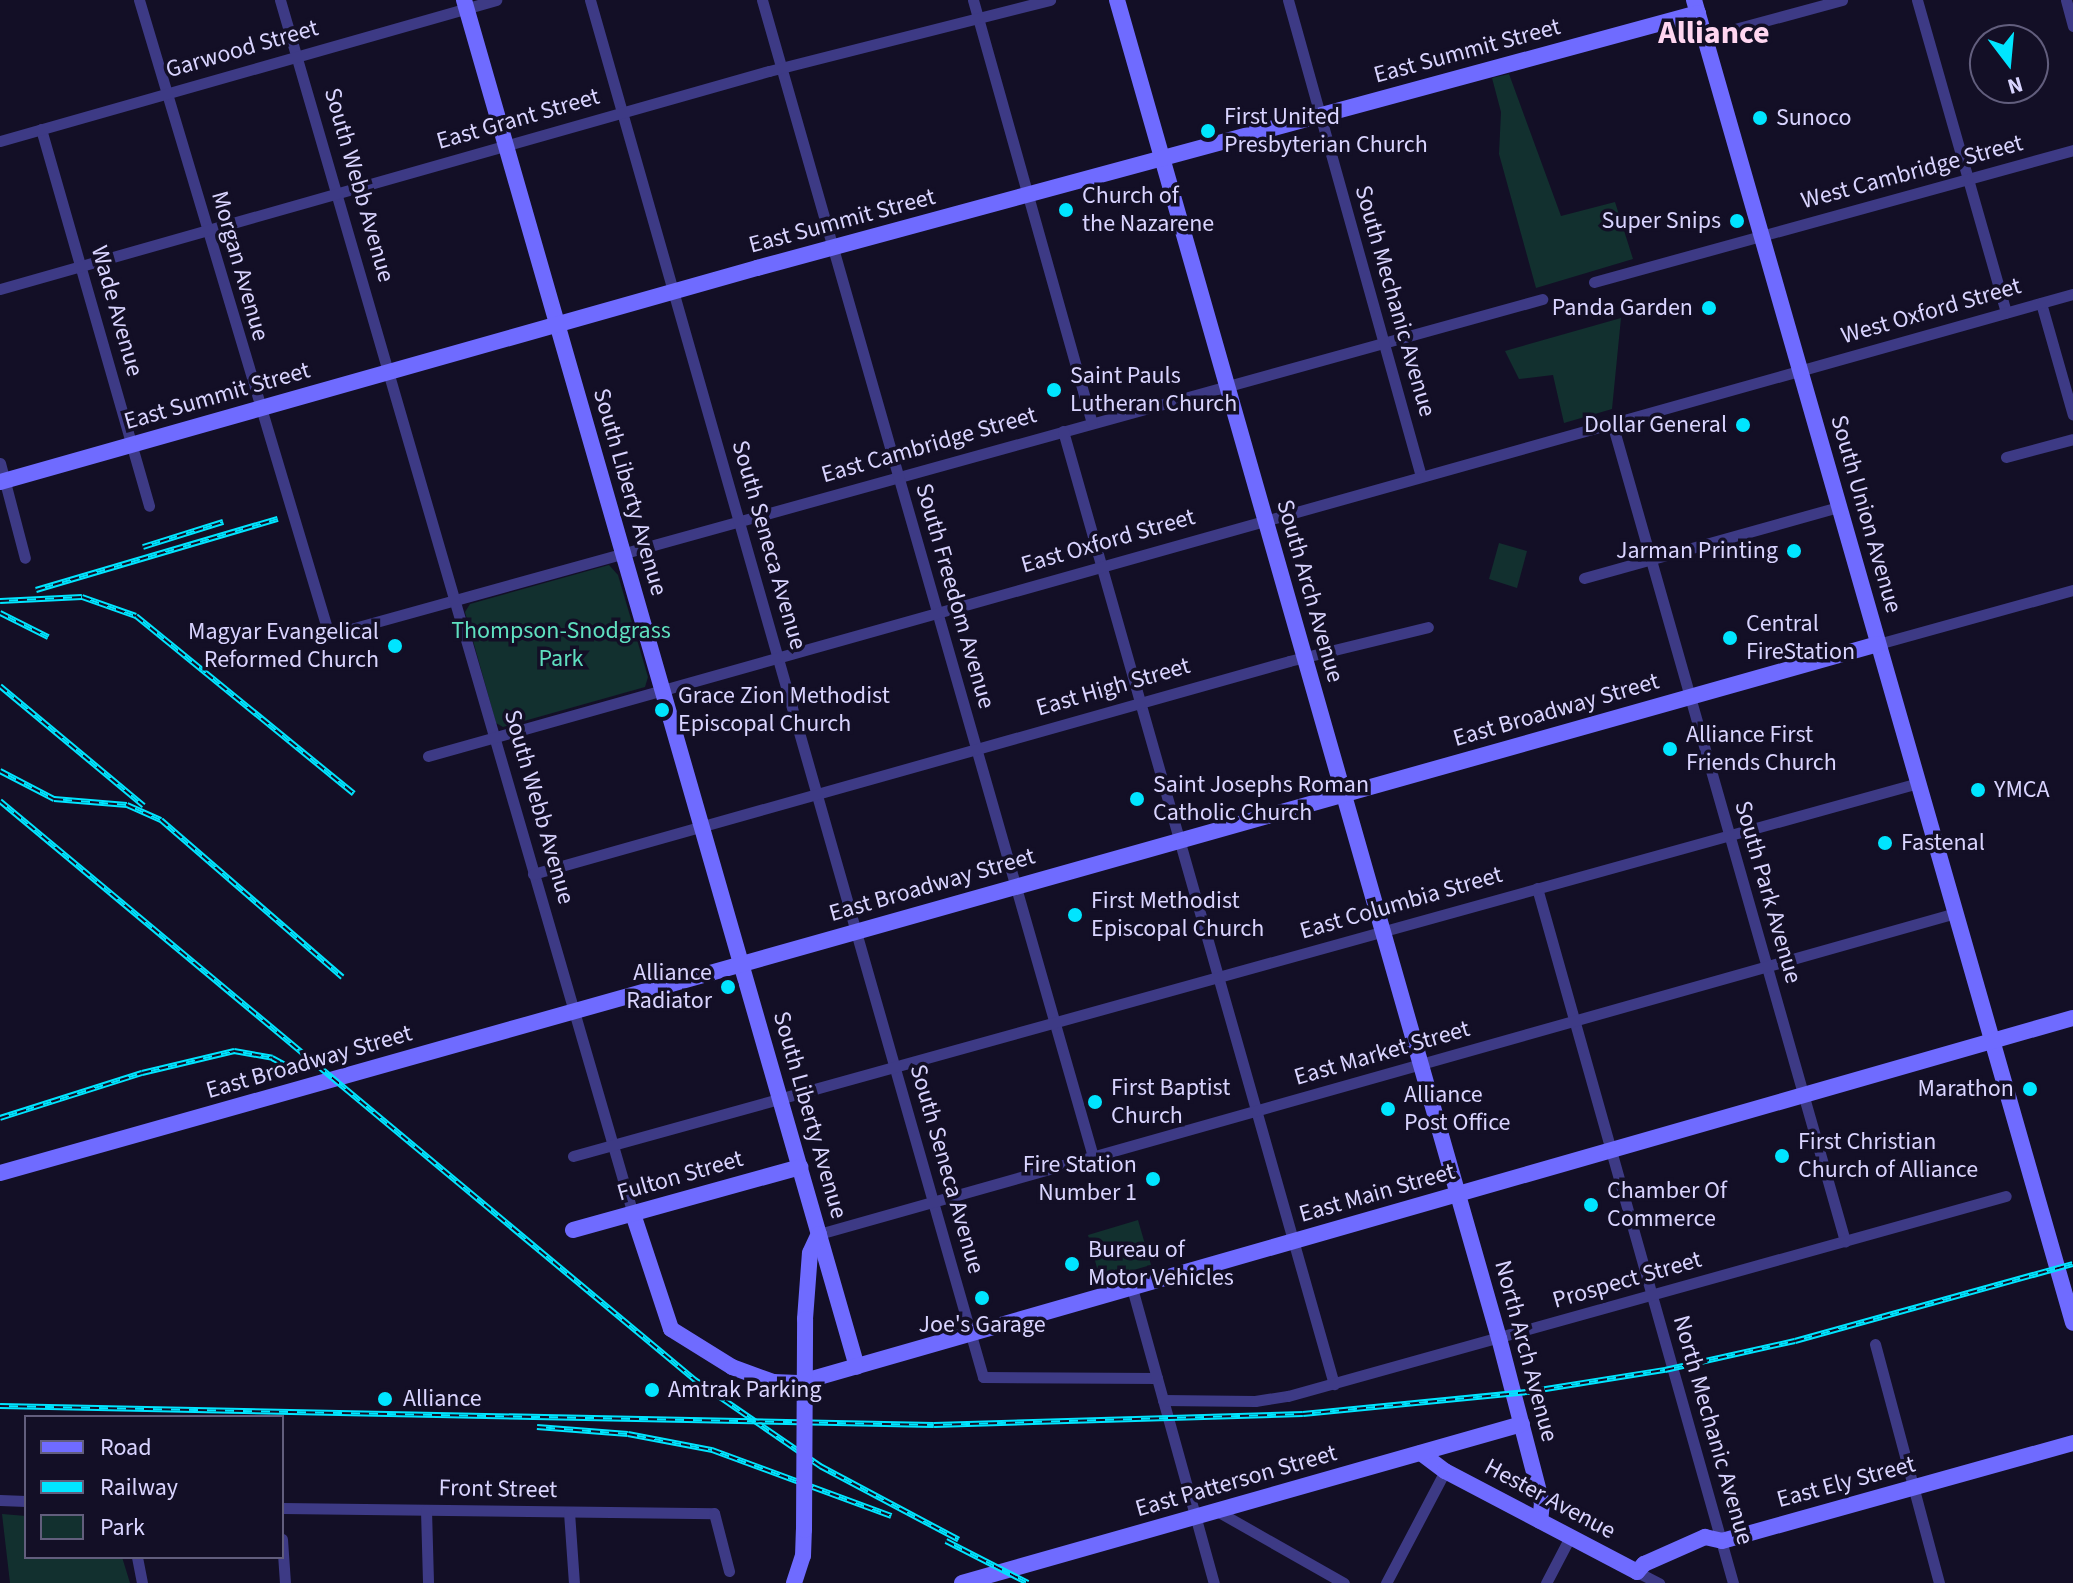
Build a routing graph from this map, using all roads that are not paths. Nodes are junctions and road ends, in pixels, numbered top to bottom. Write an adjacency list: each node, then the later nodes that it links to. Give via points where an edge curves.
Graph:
1 (139, 0): 20 (street, Morgan Avenue)
2 (280, 0): 18 (street, South Webb Avenue)
3 (496, 0): 13 (street, Garwood Street)
4 (590, 0): 21 (street, South Seneca Avenue)
5 (762, 0): 19 (street, South Freedom Avenue)
6 (973, 0): 15 (street)
7 (1050, 0): 15 (street, East Grant Street)
8 (1117, 0): 27 (street, South Arch Avenue)
9 (1288, 0): 22 (street, South Mechanic Avenue)
10 (1842, 0): 17 (street)
11 (1917, 0): 28 (street)
12 (2066, 0): 16 (street)
13 (465, 4): 18 (street, Garwood Street); 25 (street, South Liberty Avenue)
14 (1696, 6): 17 (street, South Union Avenue); 22 (street, East Summit Street)
15 (978, 17): 19 (street, East Grant Street); 30 (street)
16 (2073, 26)
17 (1705, 37): 32 (street, South Union Avenue)
18 (296, 56): 20 (street, Garwood Street); 29 (street, South Webb Avenue)
19 (781, 68): 21 (street, East Grant Street); 33 (street, South Freedom Avenue)
20 (167, 93): 23 (street, Garwood Street); 31 (street, Morgan Avenue)
21 (622, 112): 25 (street, East Grant Street); 37 (street, South Seneca Avenue)
22 (1322, 116): 27 (street, East Summit Street); 43 (street, South Mechanic Avenue)
23 (41, 129): 24 (street, Garwood Street); 34 (street, Wade Avenue)
24 (0, 141)
25 (505, 146): 29 (street, East Grant Street); 42 (street, South Liberty Avenue)
26 (2073, 150): 28 (street, West Cambridge Street)
27 (1163, 162): 30 (street, East Summit Street); 46 (street, South Arch Avenue)
28 (1968, 180): 32 (street, West Cambridge Street); 41 (street)
29 (336, 193): 31 (street, East Grant Street); 45 (street, South Webb Avenue)
30 (1028, 196): 33 (street, East Summit Street); 49 (street)
31 (207, 230): 34 (street, East Grant Street); 47 (street, Morgan Avenue)
32 (1762, 237): 35 (street); 44 (street, South Union Avenue)
33 (833, 249): 37 (street, East Summit Street); 57 (street, South Freedom Avenue)
34 (80, 266): 36 (street, East Grant Street); 53 (street, Wade Avenue)
35 (1594, 282)
36 (0, 289)
37 (674, 292): 42 (street, East Summit Street); 62 (street, South Seneca Avenue)
38 (2073, 294): 40 (street, West Oxford Street)
39 (1542, 299): 43 (street, East Cambridge Street)
40 (2041, 303): 41 (street, West Oxford Street); 48 (street)
41 (2006, 313): 44 (street, West Oxford Street)
42 (557, 324): 45 (street, East Summit Street); 63 (street, South Liberty Avenue)
43 (1384, 341): 46 (street, East Cambridge Street); 56 (street, South Mechanic Avenue)
44 (1800, 370): 50 (street, East Oxford Street); 60 (street, South Union Avenue)
45 (387, 372): 47 (street, East Summit Street); 69 (street, South Webb Avenue)
46 (1226, 385): 49 (street, East Cambridge Street); 61 (street, South Arch Avenue)
47 (259, 409): 53 (street, East Summit Street); 72 (street, Morgan Avenue)
48 (2073, 415)
49 (1092, 423): 51 (street, East Cambridge Street)
50 (1612, 423): 56 (street, East Oxford Street); 65 (street, South Park Avenue)
51 (1063, 431): 57 (street, East Cambridge Street); 66 (street)
52 (2073, 439): 54 (street)
53 (132, 445): 58 (street, East Summit Street); 59 (street, Wade Avenue)
54 (2006, 457)
55 (0, 463): 58 (street)
56 (1421, 476): 61 (street, East Oxford Street)
57 (898, 477): 62 (street, East Cambridge Street); 70 (street, South Freedom Avenue)
58 (2, 482): 64 (street)
59 (149, 506)
60 (1839, 507): 65 (street); 73 (street, South Union Avenue)
61 (1264, 520): 66 (street, East Oxford Street); 75 (street, South Arch Avenue)
62 (738, 521): 63 (street, East Cambridge Street); 74 (street, South Seneca Avenue)
63 (622, 554): 69 (street, East Cambridge Street); 76 (street, South Liberty Avenue)
64 (25, 558)
65 (1651, 559): 67 (street); 77 (street, South Park Avenue)
66 (1101, 565): 70 (street, East Oxford Street); 78 (street)
67 (1584, 578)
68 (2073, 590): 73 (street)
69 (453, 602): 72 (street, East Cambridge Street); 79 (street, South Webb Avenue)
70 (937, 612): 74 (street, East Oxford Street); 80 (street, South Freedom Avenue)
71 (1428, 627): 75 (street, East High Street)
72 (329, 635)
73 (1878, 644): 77 (street, East Broadway Street); 82 (street, South Union Avenue)
74 (778, 656): 76 (street, East Oxford Street); 83 (street, South Seneca Avenue)
75 (1304, 657): 78 (street, East High Street); 84 (street, South Arch Avenue)
76 (661, 689): 79 (street, East Oxford Street); 85 (street, South Liberty Avenue)
77 (1690, 697): 84 (street, East Broadway Street); 86 (street, South Park Avenue)
78 (1140, 702): 80 (street, East High Street); 87 (street)
79 (493, 736): 81 (street, East Oxford Street); 88 (street, South Webb Avenue)
80 (976, 748): 83 (street, East High Street); 89 (street, South Freedom Avenue)
81 (428, 756)
82 (1918, 783): 86 (street, East Columbia Street); 91 (street, South Union Avenue)
83 (817, 793): 85 (street, East High Street); 92 (street, South Seneca Avenue)
84 (1342, 794): 87 (street, East Broadway Street); 93 (street, South Arch Avenue)
85 (701, 826): 88 (street, East High Street); 94 (street, South Liberty Avenue)
86 (1729, 835): 90 (street, East Columbia Street); 95 (street, South Park Avenue)
87 (1180, 840): 89 (street, East Broadway Street); 96 (street)
88 (533, 874): 97 (street, South Webb Avenue)
89 (1015, 886): 92 (street, East Broadway Street); 100 (street, South Freedom Avenue)
90 (1537, 888): 93 (street, East Columbia Street); 99 (street)
91 (1956, 913): 95 (street, East Market Street); 101 (street, South Union Avenue)
92 (856, 931): 94 (street, East Broadway Street); 103 (street, South Seneca Avenue)
93 (1382, 932): 96 (street, East Columbia Street); 102 (street, South Arch Avenue)
94 (741, 964): 97 (street, East Broadway Street); 105 (street, South Liberty Avenue)
95 (1767, 967): 99 (street, East Market Street); 104 (street, South Park Avenue)
96 (1218, 977): 100 (street, East Columbia Street); 106 (street)
97 (573, 1011): 107 (street, South Webb Avenue); 112 (street, East Broadway Street)
98 (2073, 1018): 101 (street, East Main Street)
99 (1574, 1021): 102 (street, East Market Street); 108 (street, North Mechanic Avenue)
100 (1055, 1022): 103 (street, East Columbia Street); 110 (street, South Freedom Avenue)
101 (1992, 1042): 104 (street, East Main Street); 123 (street, South Union Avenue)
102 (1420, 1065): 106 (street, East Market Street); 113 (street, South Arch Avenue)
103 (895, 1067): 105 (street, East Columbia Street); 115 (street, South Seneca Avenue)
104 (1803, 1096): 108 (street, East Main Street); 120 (street, South Park Avenue)
105 (780, 1098): 107 (street, East Columbia Street); 111 (street, South Liberty Avenue)
106 (1256, 1111): 110 (street, East Market Street); 119 (street)
107 (613, 1145): 109 (street, East Columbia Street); 116 (street, South Webb Avenue)
108 (1611, 1151): 113 (street, East Main Street); 122 (street, North Mechanic Avenue)
109 (573, 1156)
110 (1093, 1157): 115 (street, East Market Street)
111 (800, 1167): 116 (street, Fulton Street); 118 (street, South Liberty Avenue)
112 (0, 1173)
113 (1457, 1195): 119 (street, East Main Street); 125 (street, North Arch Avenue)
114 (2006, 1196): 120 (street, Prospect Street)
115 (934, 1202): 118 (street, East Market Street); 124 (street, South Seneca Avenue)
116 (633, 1214): 117 (street, Fulton Street); 129 (street, South Webb Avenue, via 660,1310 671,1329 712,1358)
117 (573, 1230)
118 (819, 1234): 127 (street, South Liberty Avenue); 155 (street, bridge, via 810,1253 805,1319 803,1556)
119 (1294, 1241): 121 (street, East Main Street); 130 (street)
120 (1845, 1241): 122 (street, Prospect Street)
121 (1132, 1288): 124 (street, East Main Street); 128 (street)
122 (1653, 1295): 125 (street, Prospect Street); 146 (street, North Mechanic Avenue)
123 (2073, 1323)
124 (972, 1334): 127 (street, East Main Street); 128 (street, South Seneca Avenue, via 983,1377)
125 (1499, 1338): 130 (street, Prospect Street); 132 (street, North Arch Avenue)
126 (1875, 1344): 136 (street)
127 (857, 1367): 129 (street, East Main Street, via 798,1383)
128 (1157, 1378): 131 (street)
129 (773, 1382)
130 (1334, 1384): 131 (street, Prospect Street, via 1258,1401)
131 (1163, 1400): 143 (street)
132 (1522, 1424): 134 (street, East Patterson Street); 144 (street, North Arch Avenue, via 1542,1503)
133 (2073, 1443): 136 (street, East Ely Street)
134 (1421, 1453): 135 (street, Hester Avenue); 141 (street, East Patterson Street)
135 (1445, 1471): 144 (street, Hester Avenue); 159 (street)
136 (1913, 1489): 146 (street, East Ely Street); 163 (street)
137 (0, 1500): 138 (street)
138 (24, 1501)
139 (284, 1508): 140 (street, Front Street)
140 (426, 1510): 142 (street, Front Street); 153 (street)
141 (1217, 1511): 143 (street, East Patterson Street); 158 (street, via 1229,1523)
142 (569, 1512): 149 (street, Front Street, via 714,1513); 154 (street)
143 (1196, 1517): 156 (street, East Patterson Street); 157 (street)
144 (1540, 1521): 145 (street, Hester Avenue)
145 (1570, 1537): 150 (street, Hester Avenue); 160 (street)
146 (1722, 1541): 150 (street, East Ely Street, via 1705,1537); 162 (street, North Mechanic Avenue)
147 (137, 1559): 151 (street)
148 (283, 1559): 152 (street)
149 (729, 1571)
150 (1637, 1572): 161 (street, Hester Avenue)
151 (142, 1583)
152 (285, 1583)
153 (428, 1583)
154 (574, 1583)
155 (794, 1583)
156 (962, 1583)
157 (1214, 1583)
158 (1344, 1583)
159 (1386, 1583)
160 (1546, 1583)
161 (1659, 1583)
162 (1733, 1583)
163 (1939, 1583)

